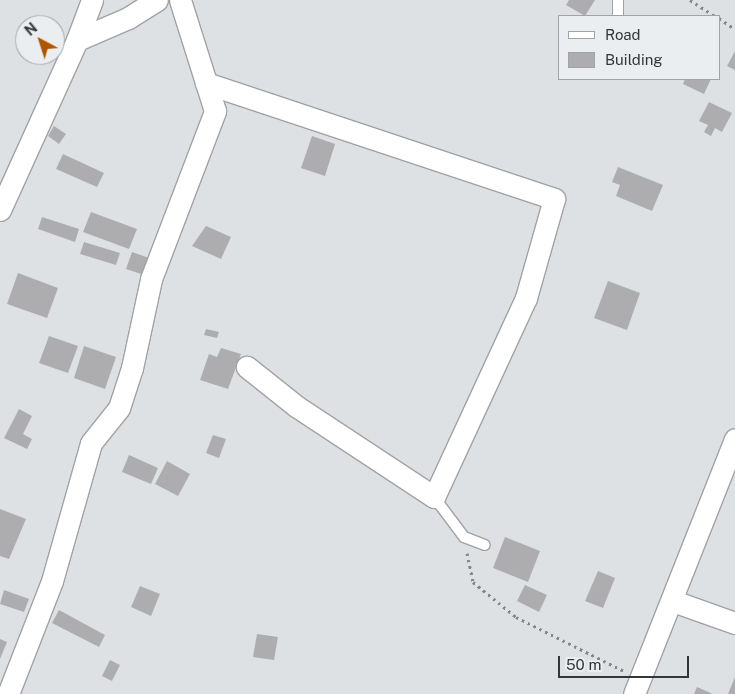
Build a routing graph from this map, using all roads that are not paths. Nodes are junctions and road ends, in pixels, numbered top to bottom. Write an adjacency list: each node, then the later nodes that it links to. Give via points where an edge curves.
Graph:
1 (92, 0): 6 (street)
2 (157, 0): 6 (street, via 128,18)
3 (180, 0): 7 (street)
4 (618, 0): 5 (lane)
5 (618, 15)
6 (77, 40): 8 (street)
7 (206, 83): 11 (street, via 554,199 526,298); 16 (street, via 215,111 151,279 132,368 118,408 91,443 52,581)
8 (0, 210)
9 (247, 367): 11 (street, via 296,406)
10 (735, 440): 13 (street)
11 (434, 497): 12 (lane, via 464,537)
12 (484, 545)
13 (673, 601): 14 (street); 15 (street)
14 (735, 623)
15 (637, 687)
16 (8, 694)

